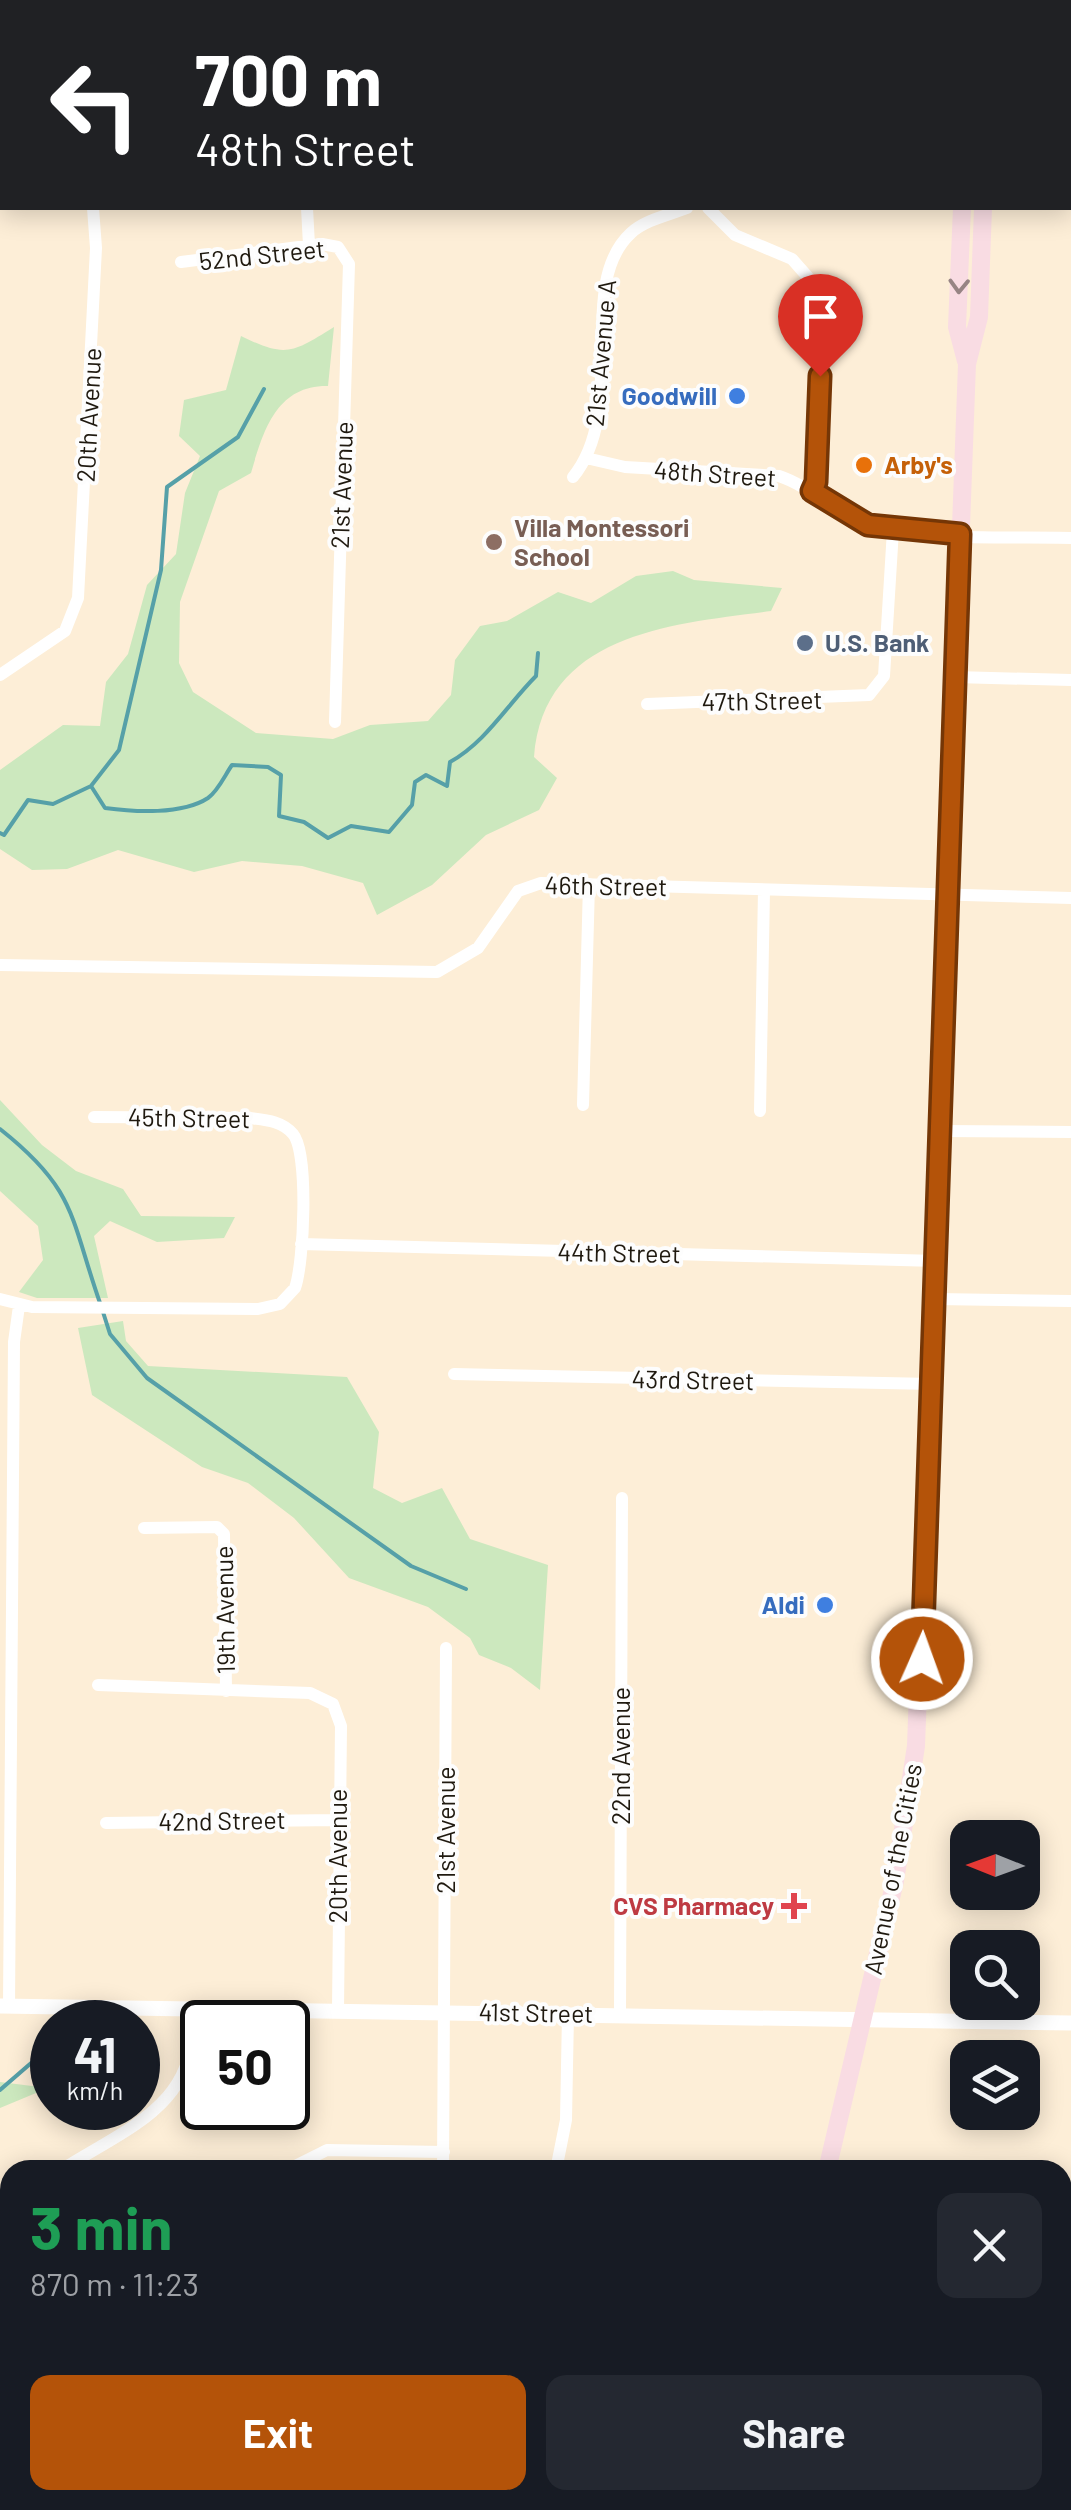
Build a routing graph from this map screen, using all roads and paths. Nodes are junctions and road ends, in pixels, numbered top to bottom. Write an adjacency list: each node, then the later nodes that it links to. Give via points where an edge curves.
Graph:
1 (92, 210): 19 (street, 20th Avenue, via 96,248 80,587 65,630)
2 (307, 210): 8 (street)
3 (682, 210): 13 (street, 21st Avenue A, via 636,229 615,252 605,284 601,403)
4 (710, 210): 15 (street, via 735,236 792,259 814,284 822,334)
5 (962, 210): 12 (main road, Avenue of the Cities, one-way to 12, via 957,327)
6 (983, 210): 11 (main road, Avenue of the Cities)
7 (992, 210): 11 (main road)
8 (309, 245): 9 (street, 52nd Street); 10 (street, 52nd Street)
9 (342, 250): 23 (street, 21st Avenue, via 350,276)
10 (181, 262)
11 (979, 317): 12 (main road, Avenue of the Cities)
12 (967, 364): 17 (main road, Avenue of the Cities)
13 (586, 458): 14 (street, 21st Avenue A); 15 (street, 48th Street, via 625,467 757,472)
14 (574, 477)
15 (812, 491): 16 (street, 48th Street, via 853,519)
16 (893, 530): 17 (street, 48th Street); 22 (street, 47th Street, via 884,676 875,690 849,699)
17 (960, 534): 18 (street, 48th Street); 20 (main road, Avenue of the Cities)
18 (1071, 538)
19 (0, 675)
20 (955, 677): 21 (street); 26 (main road, Avenue of the Cities)
21 (1071, 680)
22 (646, 704)
23 (335, 722)
24 (589, 884): 25 (street, 46th Street); 28 (street, 46th Street, via 525,886 478,948 426,974); 29 (street)
25 (764, 890): 26 (street, 46th Street); 30 (street)
26 (950, 896): 27 (street, 46th Street); 32 (main road, Avenue of the Cities)
27 (1071, 898)
28 (0, 965)
29 (583, 1104)
30 (760, 1111)
31 (94, 1117): 34 (street, 45th Street, via 250,1118 284,1125 300,1147)
32 (941, 1131): 33 (street); 35 (main road, Avenue of the Cities)
33 (1071, 1132)
34 (301, 1244): 35 (street, 44th Street); 39 (street, via 298,1280 280,1304 258,1309)
35 (937, 1260): 37 (main road, Avenue of the Cities)
36 (0, 1299): 39 (street)
37 (935, 1299): 38 (street); 41 (main road, Avenue of the Cities)
38 (1071, 1300)
39 (19, 1306): 49 (street)
40 (454, 1374): 41 (street, 43rd Street)
41 (932, 1384): 56 (main road, Avenue of the Cities, via 916,1746)
42 (622, 1498): 55 (street, 22nd Avenue)
43 (144, 1528): 46 (street, 19th Avenue, via 222,1529)
44 (446, 1648): 53 (street, 21st Avenue)
45 (98, 1685): 46 (street)
46 (226, 1691): 47 (street, 20th Avenue, via 310,1693 332,1704 341,1726)
47 (337, 1820): 48 (street, 42nd Street); 52 (street, 20th Avenue)
48 (106, 1822)
49 (5, 2006): 50 (street, 41st Street)
50 (180, 2008)
51 (310, 2010): 52 (street, 41st Street)
52 (338, 2010): 53 (street, 41st Street)
53 (445, 2012): 54 (street, 41st Street); 59 (street)
54 (568, 2014): 55 (street, 41st Street); 63 (street, via 568,2098)
55 (620, 2015): 56 (street, 41st Street)
56 (864, 2018): 57 (street, 41st Street); 64 (main road, Avenue of the Cities)
57 (1071, 2023)
58 (180, 2083): 60 (street, via 160,2108)
59 (444, 2152): 61 (street, via 327,2150); 62 (street)
60 (77, 2160)
61 (307, 2160)
62 (444, 2160)
63 (558, 2160)
64 (829, 2160)

